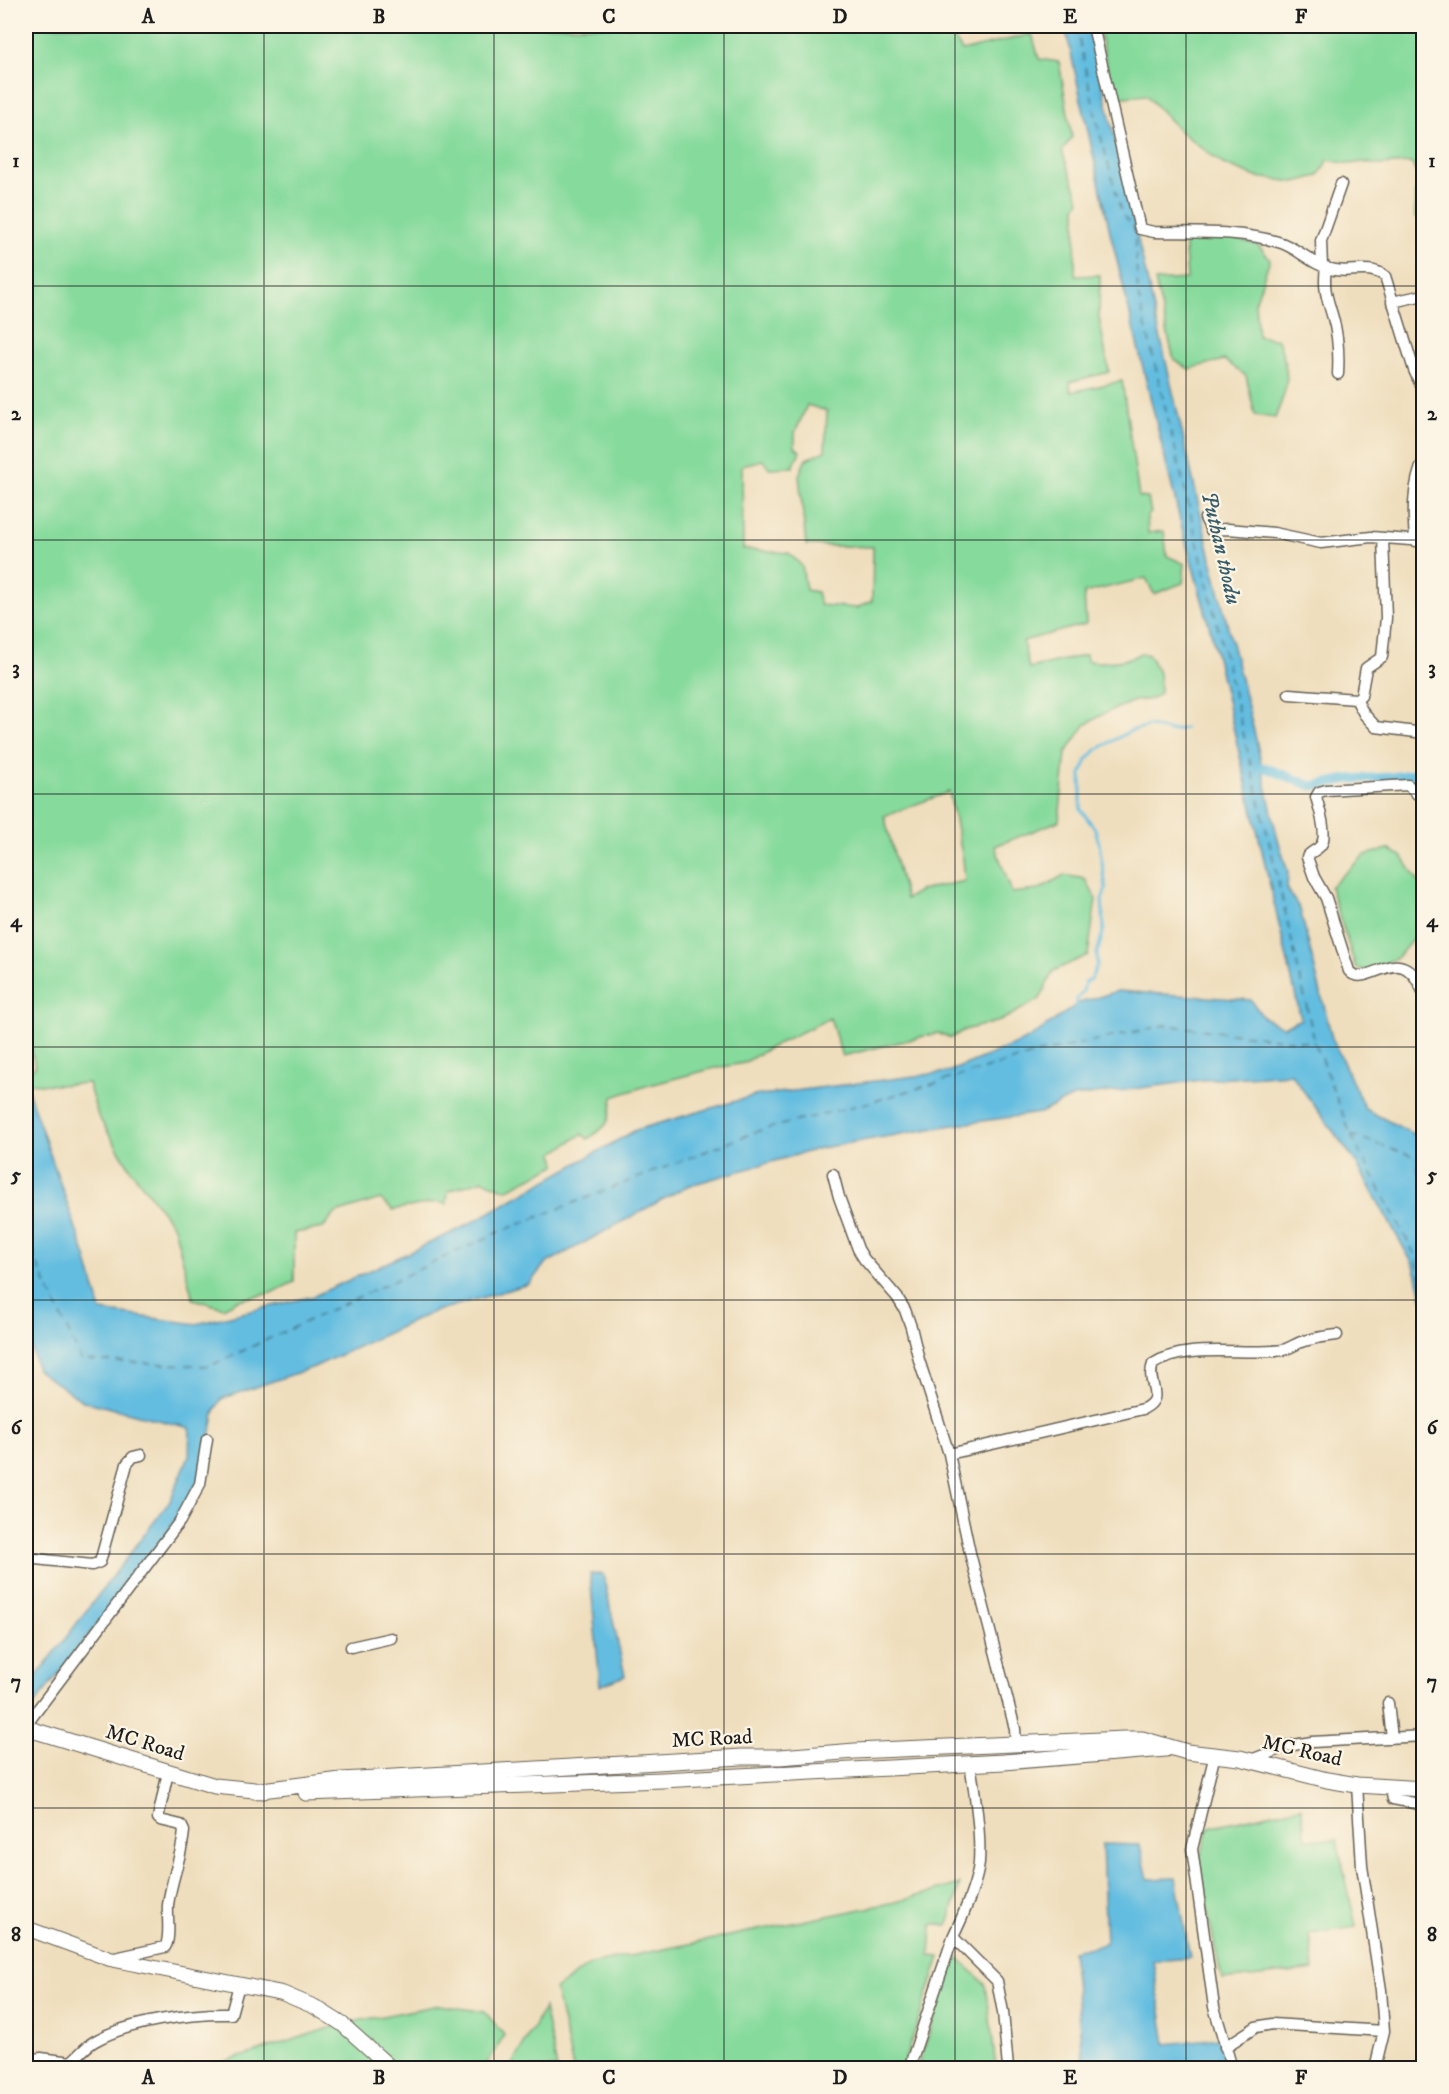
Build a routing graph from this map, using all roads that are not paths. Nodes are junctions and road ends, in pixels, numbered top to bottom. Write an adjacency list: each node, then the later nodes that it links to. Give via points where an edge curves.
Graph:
1 (1093, 26): 3 (street, via 1137,228 1154,232 1243,234 1281,242)
2 (1341, 184): 3 (street, via 1322,240)
3 (1324, 267): 5 (street, via 1379,272 1385,276); 6 (street, via 1326,301 1334,319)
4 (1424, 295): 5 (street)
5 (1392, 302): 7 (street)
6 (1338, 374)
7 (1424, 392)
8 (1424, 460): 11 (street, via 1413,519)
9 (1205, 518): 10 (street, via 1211,530 1274,533 1309,542)
10 (1383, 538): 11 (street); 13 (street, via 1386,618 1382,657 1366,668)
11 (1419, 541)
12 (1289, 694): 13 (street)
13 (1356, 699): 14 (street, via 1376,727)
14 (1424, 733)
15 (1424, 793): 16 (street, via 1417,794 1408,784 1319,792 1316,797 1324,838 1321,846 1307,857 1326,898 1352,975 1359,977 1395,965 1405,967)
16 (1424, 993)
17 (832, 1174): 20 (street, via 858,1249 905,1310)
18 (1337, 1335): 20 (street, via 1285,1349 1196,1352 1170,1357 1153,1364 1150,1372 1155,1399 1143,1409)
19 (207, 1440): 26 (street, via 200,1484 180,1521)
20 (949, 1454): 29 (street)
21 (141, 1455): 22 (street, via 127,1464 100,1562 92,1565)
22 (26, 1558)
23 (392, 1638): 24 (street)
24 (351, 1647)
25 (1388, 1703): 28 (street)
26 (26, 1727): 35 (highway, MC Road)
27 (1424, 1736): 28 (street)
28 (1392, 1738): 33 (street, via 1312,1742 1287,1746)
29 (1016, 1745): 30 (highway, MC Road, via 1142,1739); 32 (highway, MC Road)
30 (1172, 1749): 31 (highway, MC Road); 34 (highway, MC Road)
31 (1215, 1755): 33 (highway, MC Road); 47 (street, via 1192,1849 1214,2007)
32 (720, 1758): 36 (highway); 40 (highway, MC Road, via 341,1780)
33 (1251, 1760): 37 (highway, MC Road)
34 (970, 1764): 36 (highway, MC Road); 43 (street, via 979,1863 963,1918)
35 (168, 1772): 40 (highway, MC Road, via 215,1786); 44 (street, via 158,1818 181,1825 184,1831 169,1900 167,1944)
36 (722, 1777): 40 (highway, MC Road, via 359,1793)
37 (1357, 1785): 38 (highway, MC Road); 46 (street, via 1362,1866)
38 (1390, 1787): 39 (highway, MC Road); 41 (street, via 1393,1799)
39 (1424, 1789)
40 (254, 1791)
41 (1424, 1805)
42 (26, 1928): 44 (main road)
43 (953, 1937): 50 (street); 51 (street, via 997,1981)
44 (110, 1959): 45 (main road)
45 (239, 1984): 48 (street, via 231,2014 161,2019 107,2035 71,2062 40,2058); 49 (main road, via 282,1993 315,2007 342,2024)
46 (1384, 2031): 47 (street, via 1272,2024 1256,2027); 53 (street)
47 (1225, 2047): 52 (street)
48 (26, 2061)
49 (391, 2068)
50 (909, 2068)
51 (1008, 2068)
52 (1232, 2068)
53 (1375, 2068)

